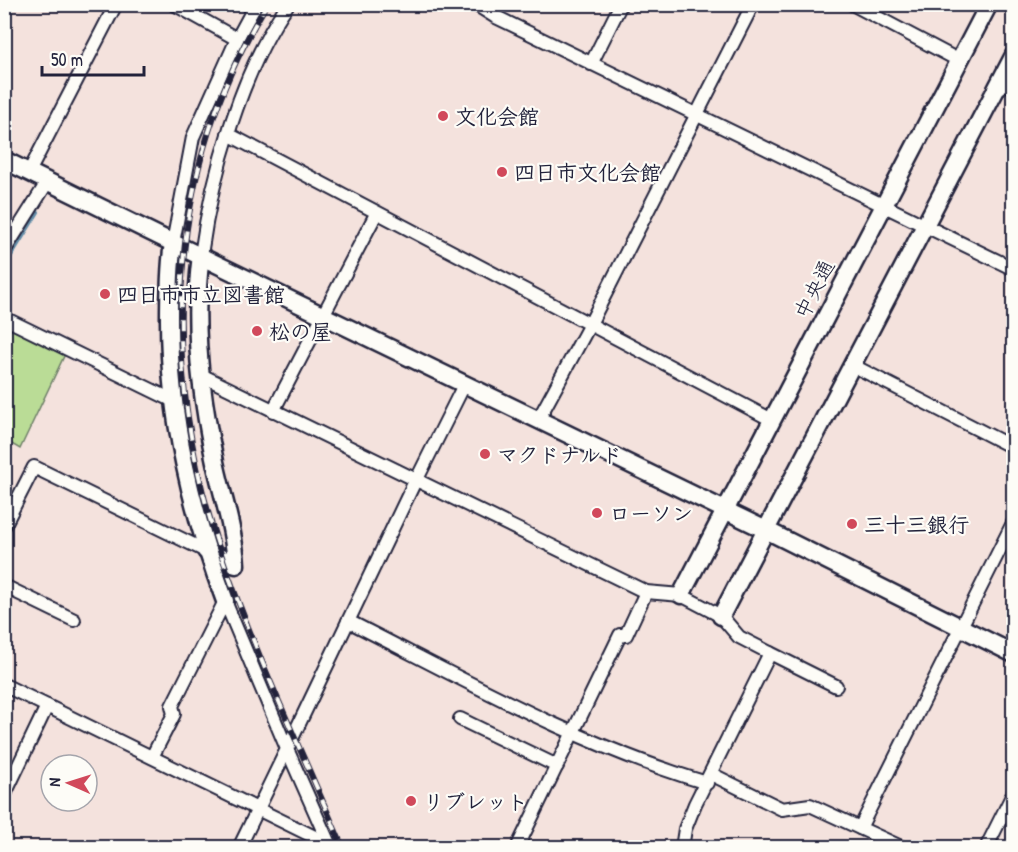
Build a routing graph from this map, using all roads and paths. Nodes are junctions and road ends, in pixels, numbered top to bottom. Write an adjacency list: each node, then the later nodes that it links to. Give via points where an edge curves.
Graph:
1 (116, 4): 18 (street)
2 (174, 4): 10 (street)
3 (256, 4): 10 (street)
4 (288, 4): 16 (street, via 261,52)
5 (621, 4): 13 (street)
6 (753, 4): 15 (street)
7 (852, 4): 12 (street)
8 (989, 4): 12 (street, 中央通)
9 (482, 6): 13 (street)
10 (237, 39): 24 (street, via 193,137)
11 (1014, 56): 14 (street)
12 (960, 61): 20 (street, 中央通)
13 (591, 64): 15 (street)
14 (1007, 85): 22 (street)
15 (696, 115): 20 (street); 30 (street)
16 (228, 134): 21 (street); 26 (street, via 210,199)
17 (4, 160): 18 (street)
18 (29, 172): 19 (street)
19 (48, 181): 23 (street); 24 (street)
20 (883, 205): 22 (street); 37 (street, 中央通)
21 (376, 214): 28 (street); 30 (street)
22 (925, 224): 27 (street); 31 (street)
23 (9, 236): 25 (street)
24 (173, 243): 26 (street); 34 (street, via 169,338)
25 (4, 251)
26 (201, 255): 28 (street); 32 (street)
27 (1014, 269)
28 (323, 315): 33 (street); 35 (street)
29 (4, 318): 34 (street)
30 (590, 324): 36 (street); 37 (street)
31 (852, 365): 38 (street); 43 (street)
32 (201, 375): 35 (street); 44 (street, via 214,457 235,538 236,565)
33 (465, 384): 36 (street); 39 (street)
34 (174, 401): 44 (street, via 182,460)
35 (273, 411): 39 (street)
36 (537, 420): 40 (street)
37 (772, 420): 40 (street, 中央通)
38 (1014, 448)
39 (417, 479): 46 (street); 51 (street)
40 (723, 512): 43 (street); 47 (street, 中央通)
41 (1014, 521): 52 (street)
42 (4, 526): 44 (street, via 34,467)
43 (766, 531): 49 (street); 52 (street)
44 (206, 551): 48 (street)
45 (4, 586): 50 (street)
46 (646, 591): 47 (street); 59 (street)
47 (681, 595): 49 (street)
48 (225, 601): 60 (street); 61 (street, via 172,706 174,714)
49 (721, 616): 53 (street, via 739,637)
50 (74, 620)
51 (348, 621): 59 (street); 60 (street)
52 (959, 627): 54 (street); 67 (street)
53 (770, 653): 56 (street); 63 (street)
54 (1014, 654)
55 (4, 685): 57 (street)
56 (836, 686)
57 (47, 706): 61 (street); 65 (street)
58 (460, 718): 62 (street)
59 (574, 732): 62 (street); 63 (street, via 648,766)
60 (287, 748): 66 (street); 69 (street)
61 (152, 757): 66 (street)
62 (557, 766): 71 (street)
63 (709, 779): 67 (street, via 782,809 810,805); 72 (street, via 685,829)
64 (1014, 792): 74 (street)
65 (4, 796)
66 (258, 808): 69 (street); 70 (street)
67 (860, 828): 68 (street)
68 (885, 844): 73 (street)
69 (332, 846)
70 (239, 848)
71 (517, 848)
72 (681, 848)
73 (903, 848)
74 (986, 848)

